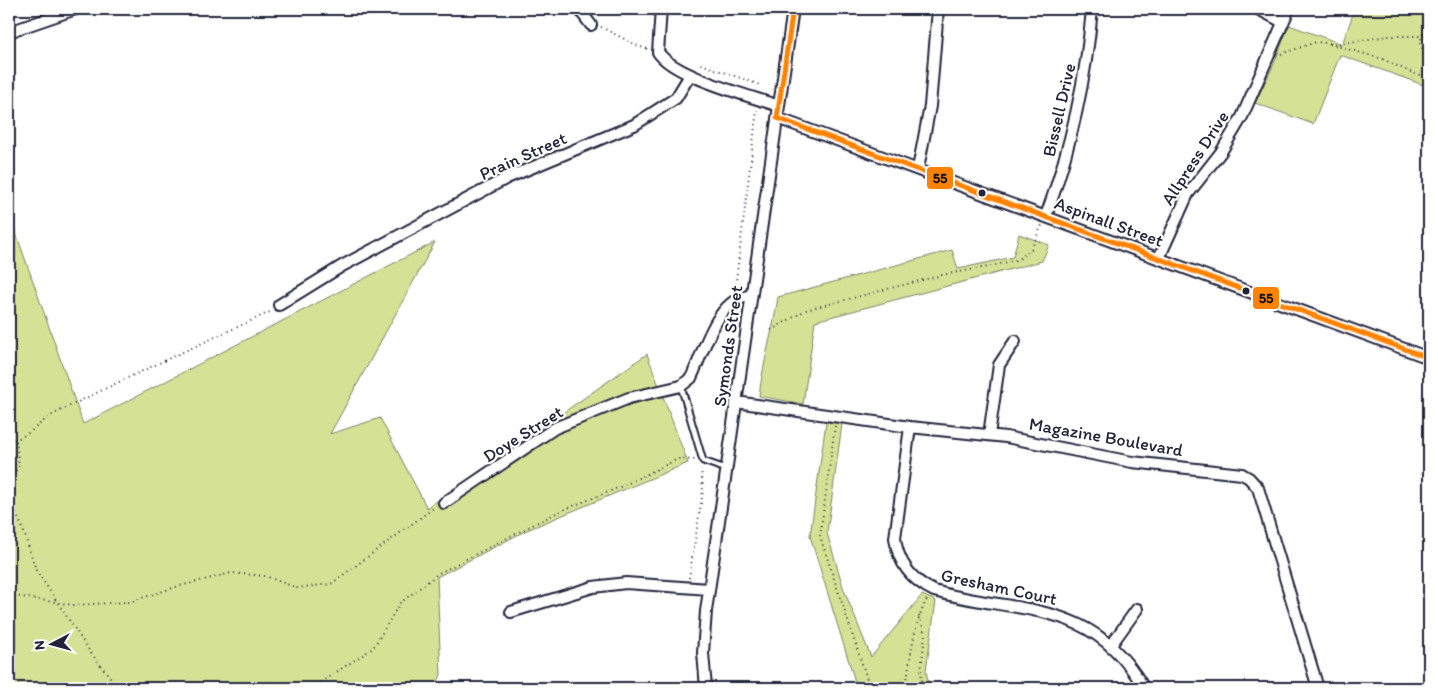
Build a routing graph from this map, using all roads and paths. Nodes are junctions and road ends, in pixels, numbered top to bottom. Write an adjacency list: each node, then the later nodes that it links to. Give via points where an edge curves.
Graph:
1 (76, 9): 12 (street)
2 (579, 9): 11 (street)
3 (661, 9): 17 (street)
4 (793, 9): 24 (street, Symonds Street)
5 (938, 9): 26 (street, via 929,120)
6 (1092, 9): 27 (street, Bissell Drive, via 1088,55 1074,124 1063,169)
7 (1258, 9): 10 (street)
8 (1289, 9): 10 (street, Allpress Drive)
9 (1426, 9): 13 (path)
10 (1284, 22): 16 (street, Allpress Drive)
11 (591, 25): 17 (path)
12 (9, 32)
13 (1423, 36): 14 (path); 15 (path, via 1388,36); 19 (path, via 1420,43)
14 (1429, 36)
15 (1326, 43): 16 (path, via 1316,42 1287,54); 21 (path, via 1383,59)
16 (1272, 51): 28 (street, Allpress Drive, via 1242,117 1221,152 1184,200)
17 (658, 52): 20 (street, via 668,63)
18 (700, 64): 22 (path)
19 (1429, 64)
20 (690, 75): 24 (street); 31 (street, Prain Street, via 676,98 634,126 508,178 342,266)
21 (1429, 77)
22 (760, 85)
23 (757, 105): 30 (path)
24 (779, 106): 25 (street, Symonds Street)
25 (777, 118): 26 (street, Aspinall Street); 29 (street, Symonds Street)
26 (918, 169): 27 (street, Aspinall Street)
27 (1046, 216): 28 (street, Aspinall Street); 32 (path, via 1031,249 1020,259 942,275 806,310)
28 (1158, 258): 34 (street, Aspinall Street)
29 (752, 296): 30 (street); 36 (street, Symonds Street)
30 (733, 300): 35 (street, via 717,322 691,378)
31 (279, 305): 41 (path, via 50,416)
32 (771, 330)
33 (1015, 341): 39 (street, via 1000,365)
34 (1429, 358)
35 (681, 386): 42 (lane); 46 (street, Doye Street, via 629,398 555,428)
36 (736, 402): 37 (street, Magazine Boulevard); 43 (street, Symonds Street)
37 (836, 416): 38 (street, Magazine Boulevard); 59 (path, via 820,536)
38 (910, 427): 39 (street, Magazine Boulevard); 49 (street, Gresham Court, via 896,544 908,572 920,584)
39 (988, 435): 63 (street, Magazine Boulevard, via 1132,462 1230,471 1249,478 1258,488)
40 (9, 440): 41 (path)
41 (16, 440): 44 (path, via 19,467)
42 (703, 461): 43 (lane); 47 (path, via 703,491); 57 (path, via 678,459 558,512 439,573 400,603 373,648)
43 (726, 468): 48 (street, Symonds Street)
44 (9, 478)
45 (9, 500): 51 (path, via 22,526 36,570)
46 (444, 503): 51 (path, via 429,509 331,584 297,588 265,576 231,573 129,602)
47 (689, 578)
48 (709, 589): 53 (street, via 626,583 593,587); 58 (street, Symonds Street, via 703,653)
49 (934, 591): 54 (path, via 926,599); 55 (street, Gresham Court, via 1036,609 1068,619)
50 (9, 595): 51 (path)
51 (60, 603): 56 (path, via 90,652)
52 (1138, 609): 55 (street)
53 (512, 612)
54 (919, 616): 60 (path); 61 (path, via 925,634 921,671)
55 (1111, 646): 62 (street, Gresham Court)
56 (119, 688)
57 (312, 688)
58 (706, 688)
59 (870, 688)
60 (906, 688)
61 (923, 688)
62 (1144, 688)
63 (1318, 688)

